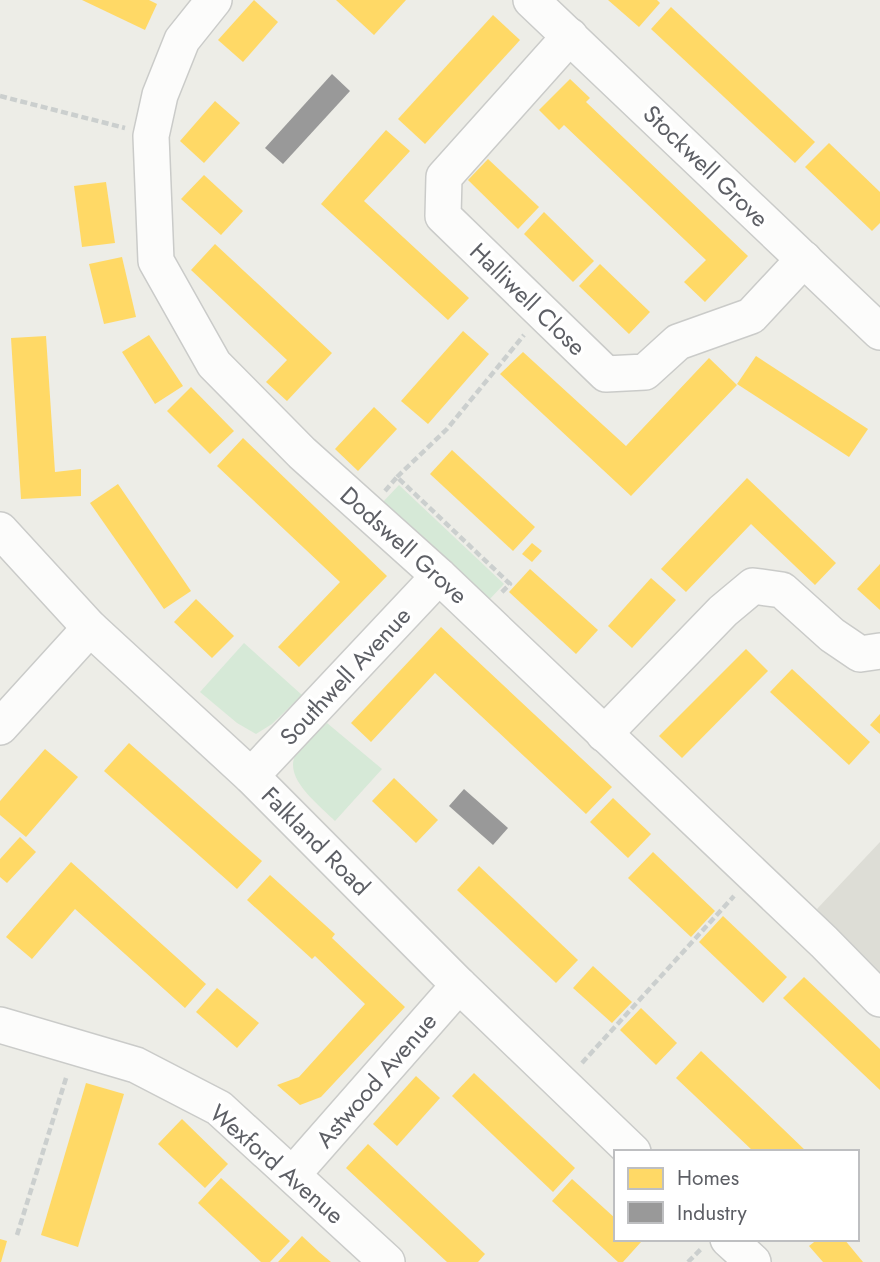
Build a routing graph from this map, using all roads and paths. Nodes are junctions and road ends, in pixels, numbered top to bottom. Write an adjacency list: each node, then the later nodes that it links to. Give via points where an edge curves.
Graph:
1 (214, 0): 5 (street, Dodswell Grove, via 182,40 160,95)
2 (531, 0): 3 (street, Stockwell Grove)
3 (570, 36): 6 (street, Stockwell Grove); 7 (street, Halliwell Close, via 444,177 443,216)
4 (0, 96): 5 (path)
5 (151, 136): 10 (street, Dodswell Grove, via 156,261 214,365)
6 (804, 259): 7 (street, Halliwell Close, via 751,316 678,342 645,372 606,374); 8 (street, Stockwell Grove)
7 (544, 316): 9 (path, via 447,429)
8 (880, 332)
9 (397, 477): 10 (path); 13 (path, via 510,584)
10 (368, 512): 12 (street, Dodswell Grove)
11 (0, 530): 14 (street, Falkland Road)
12 (439, 576): 13 (street, Dodswell Grove); 18 (street, Southwell Avenue)
13 (481, 616): 17 (street, Dodswell Grove)
14 (90, 628): 16 (street); 18 (street, Falkland Road)
15 (880, 651): 17 (street, via 860,654 782,590 753,586)
16 (0, 727)
17 (604, 734): 19 (street, Dodswell Grove)
18 (251, 776): 20 (street, Falkland Road)
19 (753, 875): 21 (street, Dodswell Grove); 24 (path)
20 (459, 985): 24 (street, Falkland Road); 26 (street, Astwood Avenue)
21 (880, 999)
22 (0, 1025): 23 (street, Wexford Avenue)
23 (76, 1047): 26 (street, Wexford Avenue, via 136,1065 219,1108); 27 (path)
24 (563, 1085): 25 (street, Falkland Road)
25 (631, 1150)
26 (293, 1174): 29 (street, Wexford Avenue)
27 (17, 1235)
28 (731, 1241): 30 (street)
29 (387, 1262)
30 (754, 1262)

